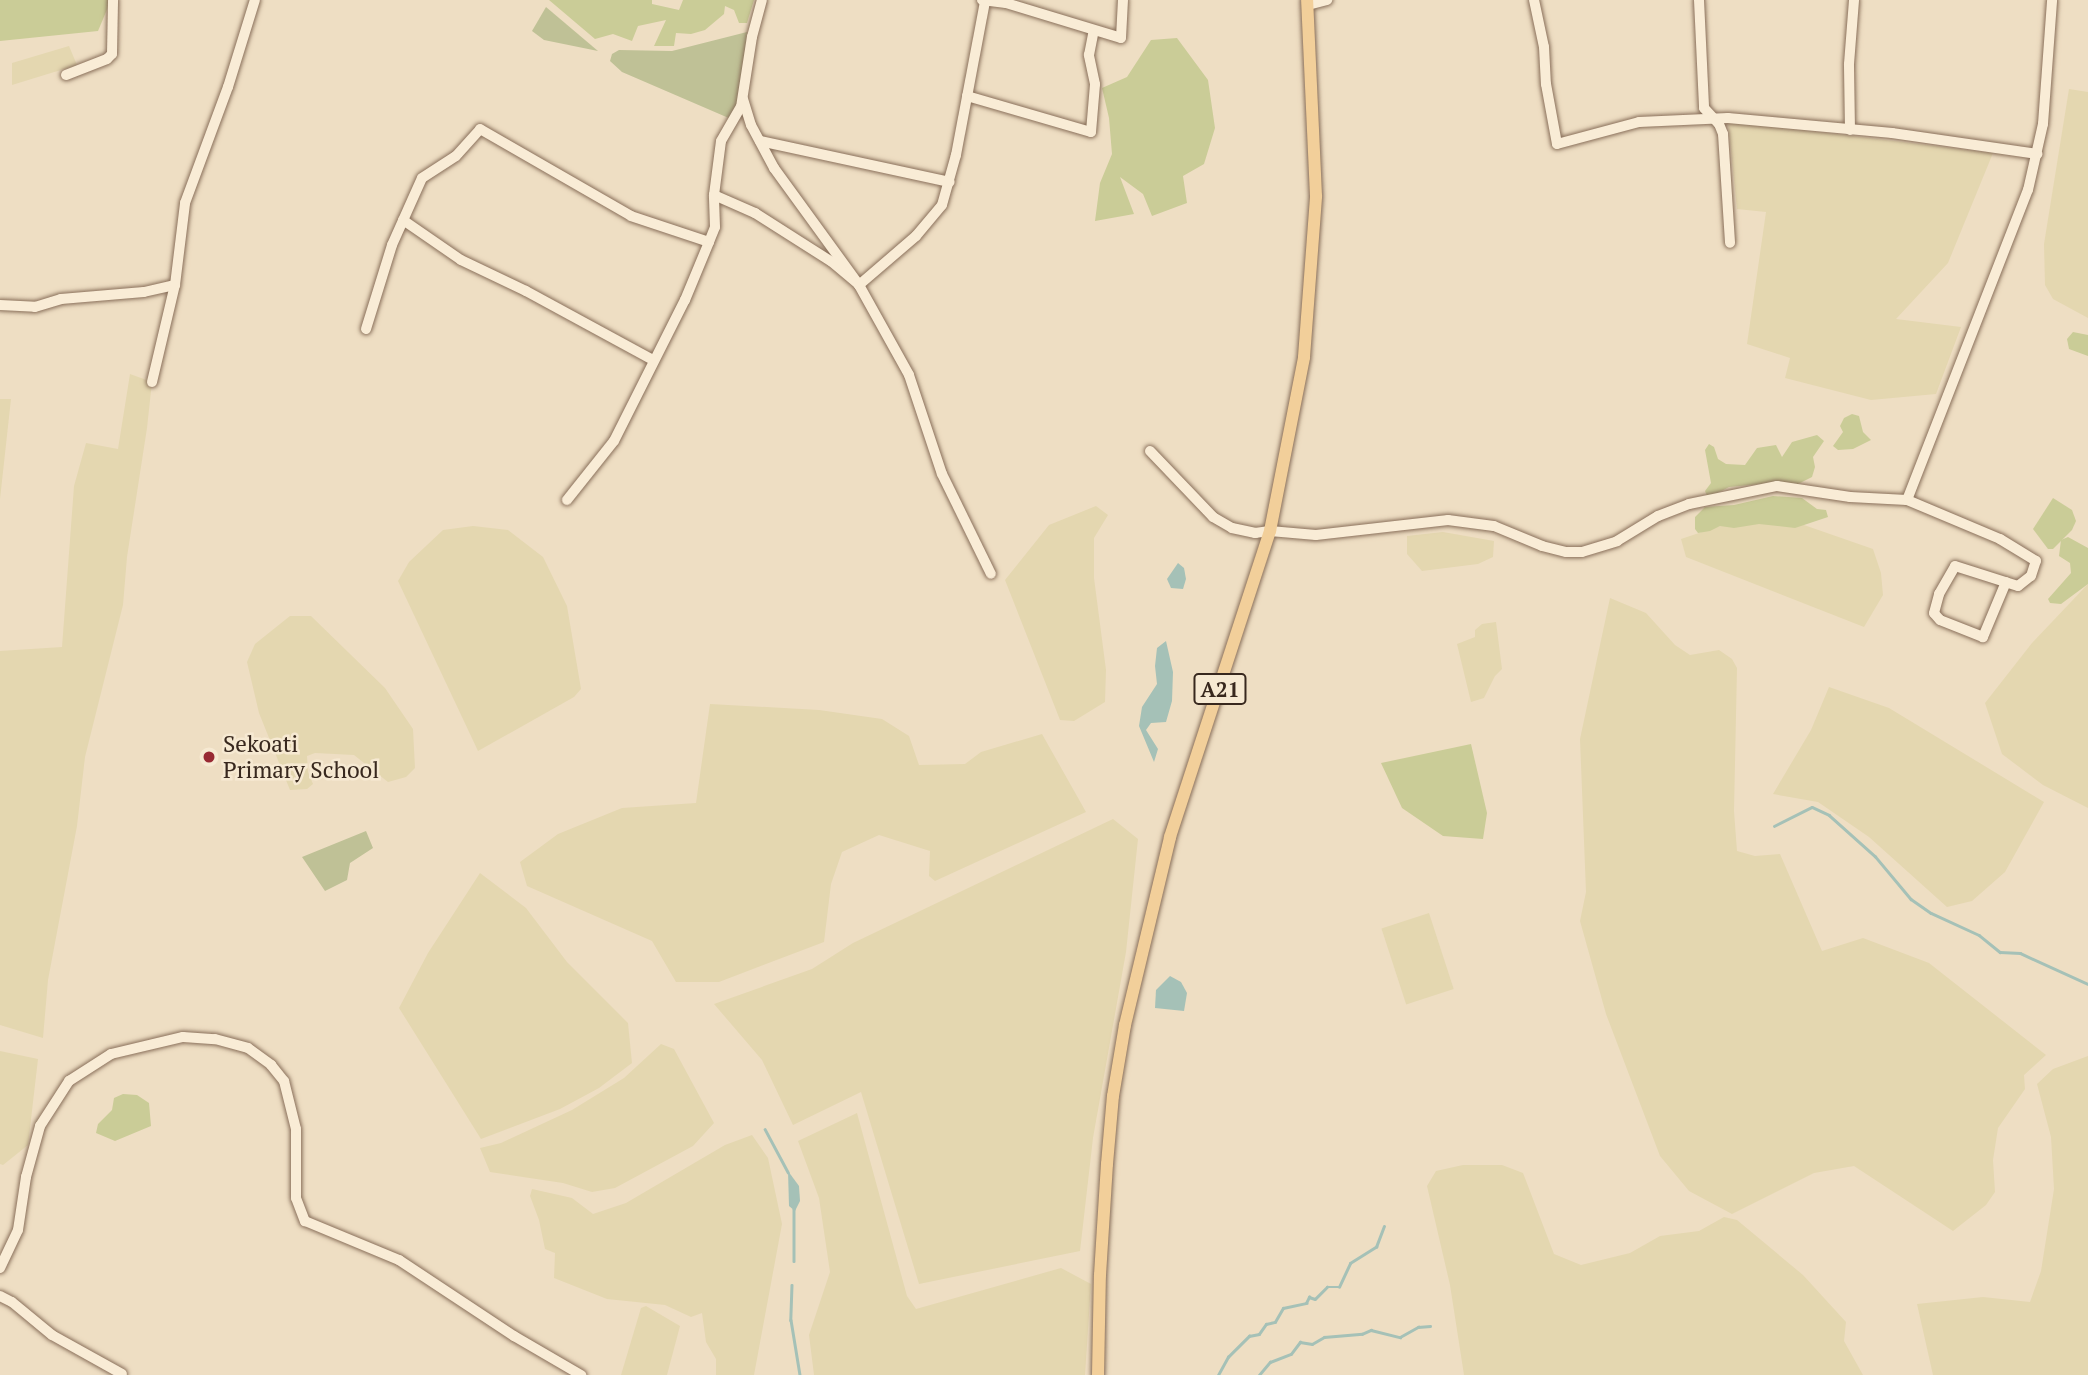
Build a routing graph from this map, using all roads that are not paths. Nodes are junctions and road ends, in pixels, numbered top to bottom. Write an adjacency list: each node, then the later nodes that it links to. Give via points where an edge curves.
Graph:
1 (113, 0): 13 (street, via 112,54)
2 (255, 0): 25 (street, via 185,203)
3 (762, 0): 15 (street)
4 (1123, 0): 12 (street, via 1121,38)
5 (1327, 0): 11 (street)
6 (1534, 0): 16 (street, via 1557,144 1639,122)
7 (1699, 0): 16 (street, via 1704,108)
8 (1854, 0): 17 (street)
9 (2052, 0): 19 (street, via 2048,84)
10 (984, 1): 12 (street, via 1006,3); 14 (street)
11 (1307, 2): 34 (main road, A21, via 1315,137 1314,249 1304,356)
12 (1094, 30): 14 (street, via 1089,55 1095,84 1091,132)
13 (66, 75)
14 (967, 96): 20 (street)
15 (743, 98): 18 (street); 21 (street, via 721,142)
16 (1710, 118): 17 (street); 24 (street, via 1723,134)
17 (1850, 130): 19 (street)
18 (760, 141): 20 (street); 26 (street)
19 (2037, 154): 33 (street, via 1995,279)
20 (950, 182): 26 (street, via 943,205 916,236)
21 (714, 195): 23 (street, via 715,227); 26 (street, via 755,213 832,262)
22 (403, 220): 23 (street, via 422,178 456,156 480,130 631,216); 28 (street); 29 (street, via 461,260)
23 (709, 242): 29 (street)
24 (1730, 243)
25 (175, 285): 27 (street, via 61,299 35,307); 30 (street)
26 (859, 285): 35 (street, via 909,375 942,474)
27 (0, 304)
28 (366, 329)
29 (653, 360): 32 (street, via 614,441)
30 (152, 382)
31 (1150, 451): 34 (street, via 1213,517 1232,528)
32 (567, 500)
33 (1907, 500): 34 (street, via 1777,486 1689,504 1617,541 1582,552 1542,546 1494,526 1448,520 1316,535); 36 (street, via 2000,539 2036,561 2024,583)
34 (1269, 531): 41 (main road, A21, via 1167,846 1125,1025 1107,1164)
35 (991, 573)
36 (2006, 582): 36 (street, via 1983,637 1940,620 1934,613 1955,566)
37 (0, 1268): 40 (street, via 18,1230 40,1126 69,1081 111,1054 183,1037 215,1039 248,1048 284,1081 296,1129 296,1198 304,1221 400,1260)
38 (0, 1296): 39 (street, via 52,1335)
39 (121, 1374)
40 (581, 1375)
41 (1098, 1375)

